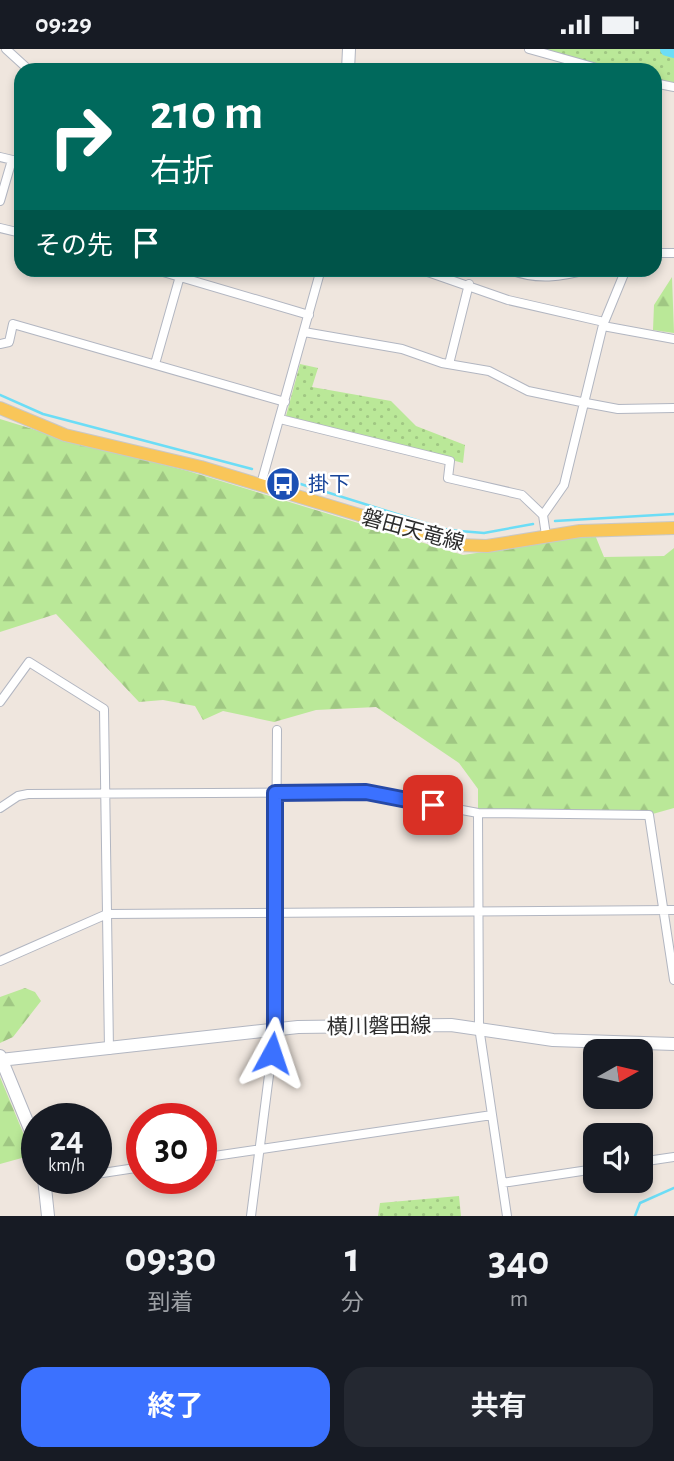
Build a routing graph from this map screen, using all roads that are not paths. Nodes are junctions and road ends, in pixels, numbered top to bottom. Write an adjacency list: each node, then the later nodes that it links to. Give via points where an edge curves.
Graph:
1 (6, 49): 3 (street)
2 (529, 49): 4 (street)
3 (21, 63)
4 (579, 63)
5 (14, 166): 6 (street)
6 (0, 201)
7 (180, 277): 20 (street)
8 (193, 277): 15 (street)
9 (319, 277): 15 (street)
10 (445, 277): 14 (street)
11 (528, 277): 12 (street)
12 (562, 277)
13 (623, 277): 16 (street)
14 (468, 284): 16 (street, via 508,300); 21 (street)
15 (309, 315): 17 (street)
16 (604, 324): 18 (street); 23 (street)
17 (304, 332): 21 (street, via 402,349); 22 (street)
18 (674, 338)
19 (0, 344): 20 (street, via 9,342 13,324)
20 (155, 364): 22 (street)
21 (449, 364): 23 (street, via 489,372 528,391)
22 (285, 402): 26 (street)
23 (586, 403): 25 (street, via 618,409); 28 (street, via 565,485)
24 (0, 408): 27 (main road, 磐田天竜線, via 65,435)
25 (674, 408)
26 (280, 419): 27 (street); 28 (street, via 450,461 448,478 522,495)
27 (261, 484): 30 (main road, 磐田天竜線, via 458,545)
28 (544, 515): 30 (street)
29 (674, 527): 30 (main road, 磐田天竜線)
30 (546, 535)
31 (0, 702): 34 (street, via 29,661 104,709)
32 (277, 730): 33 (street)
33 (275, 793): 34 (street); 36 (street, via 366,792); 40 (street)
34 (106, 794): 35 (street, via 28,794); 41 (street)
35 (0, 808)
36 (478, 813): 37 (street, via 649,815); 39 (street)
37 (663, 909): 38 (street); 39 (street); 43 (street)
38 (674, 909)
39 (479, 910): 40 (street); 44 (street)
40 (276, 913): 41 (street); 45 (street)
41 (107, 914): 42 (street); 47 (street)
42 (0, 961)
43 (674, 980)
44 (479, 1027): 45 (main road, 横川磐田線); 46 (main road, 横川磐田線, via 553,1040); 50 (street)
45 (275, 1028): 47 (main road, 横川磐田線); 51 (street)
46 (674, 1044)
47 (108, 1050): 48 (main road, 横川磐田線)
48 (1, 1059): 49 (main road)
49 (21, 1107)
50 (492, 1115): 51 (street); 56 (street)
51 (260, 1149): 52 (street); 59 (street)
52 (217, 1156)
53 (674, 1157): 54 (street)
54 (653, 1160)
55 (583, 1171): 56 (street)
56 (502, 1183): 60 (street)
57 (46, 1194): 58 (main road)
58 (48, 1216)
59 (251, 1216)
60 (507, 1216)

